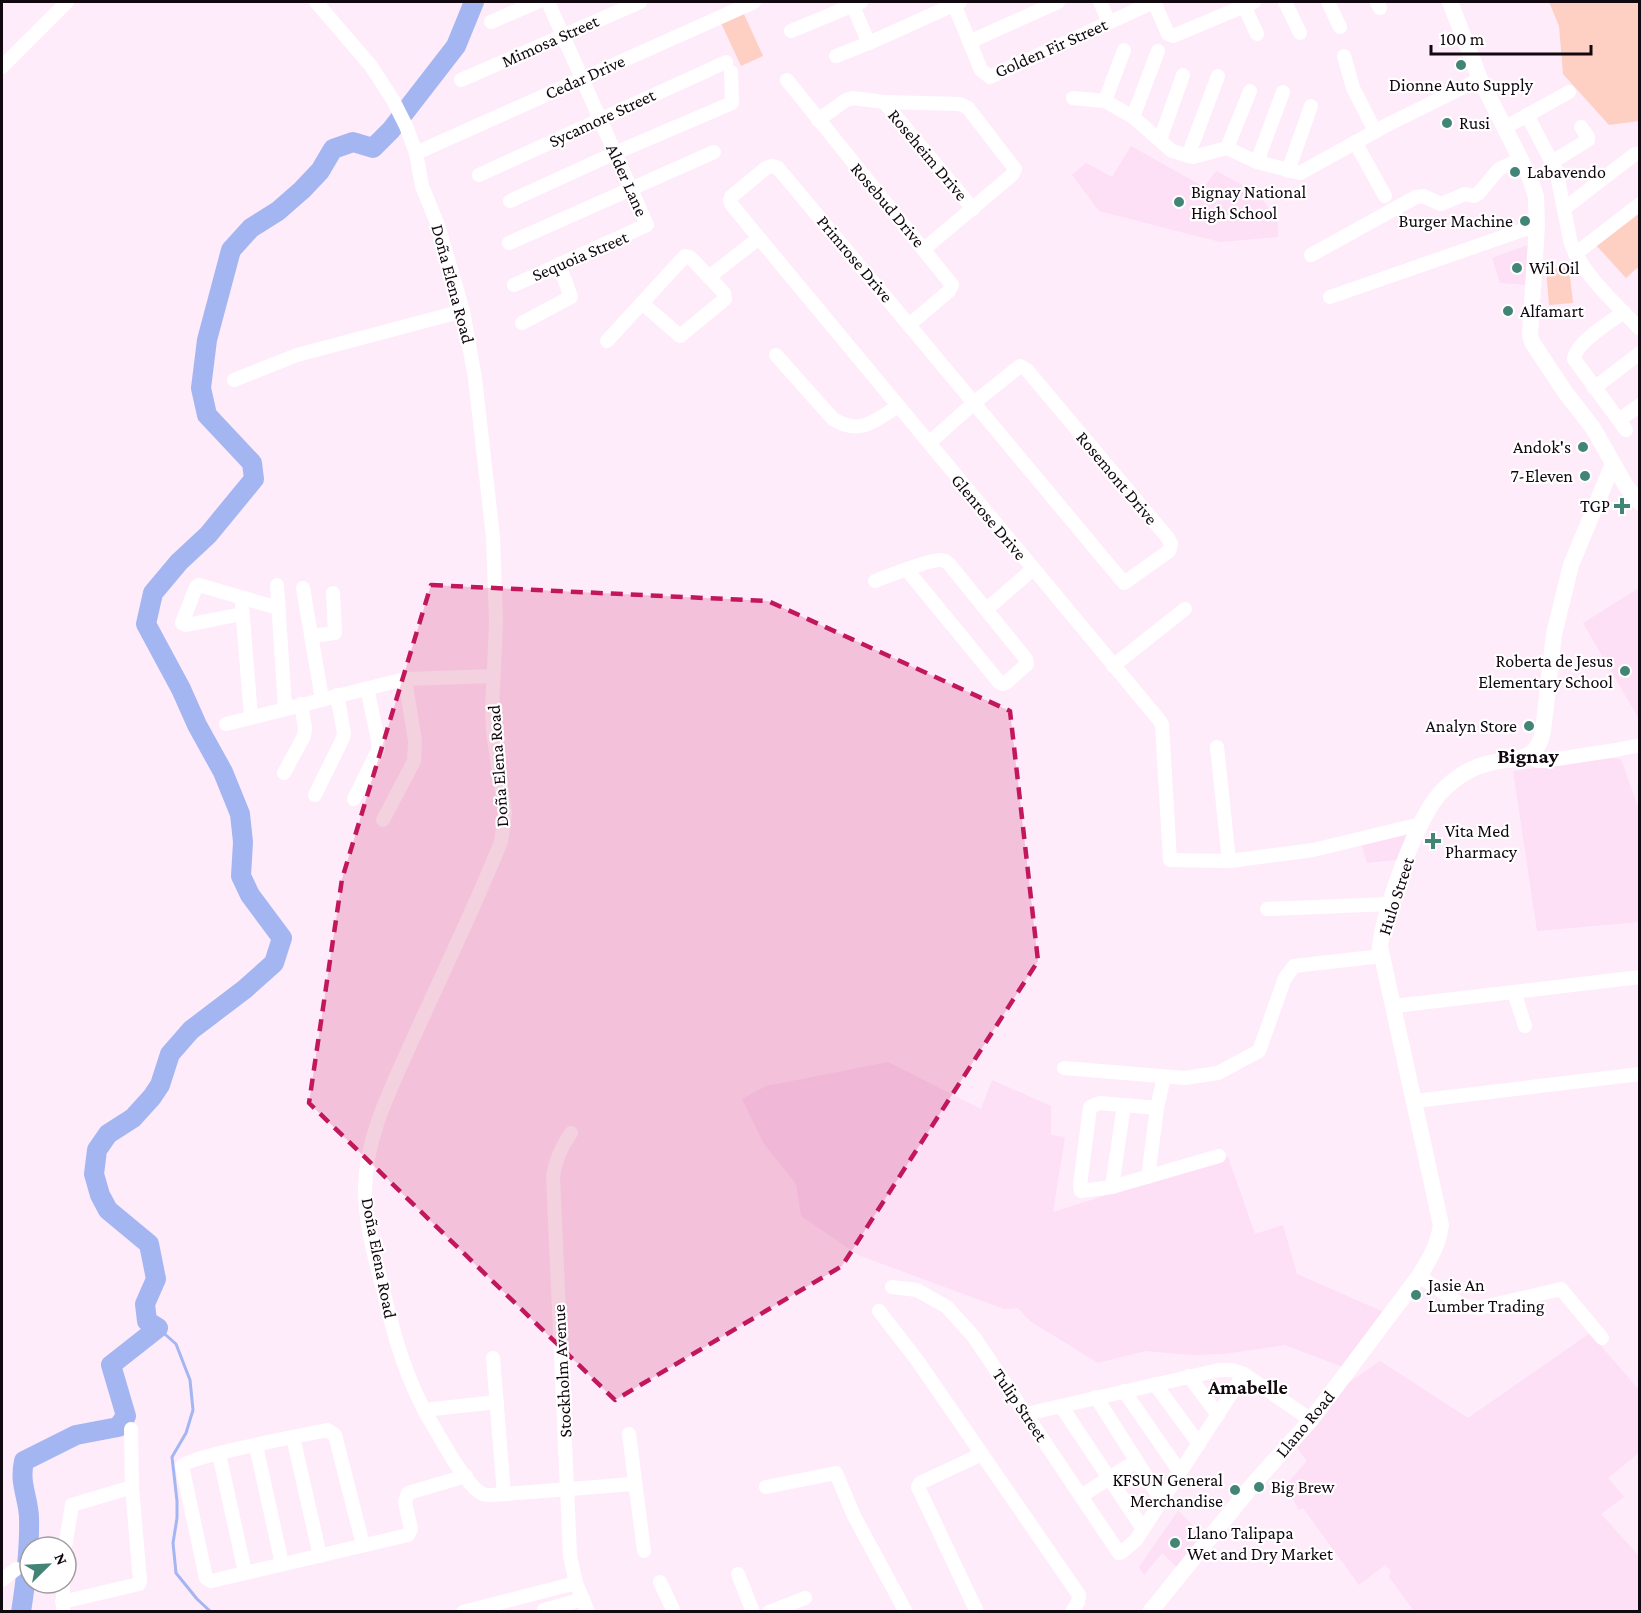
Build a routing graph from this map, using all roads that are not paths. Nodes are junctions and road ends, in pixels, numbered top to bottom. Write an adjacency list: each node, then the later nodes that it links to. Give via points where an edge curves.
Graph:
1 (67, 2): 29 (street)
2 (316, 2): 54 (street, Doña Elena Road, via 364,57 393,100)
3 (537, 2): 16 (street)
4 (548, 2): 22 (street, Alder Lane)
5 (640, 2): 22 (street, Mimosa Street)
6 (754, 2): 32 (street, Cedar Drive)
7 (1058, 2): 23 (street)
8 (1100, 2): 17 (street)
9 (1154, 2): 15 (street, via 1168,34 1173,36); 17 (street, Golden Fir Street)
10 (1285, 2): 20 (street)
11 (1328, 2): 18 (street)
12 (1450, 2): 33 (main road)
13 (855, 3): 19 (street); 24 (street)
14 (957, 3): 23 (street, Golden Fir Street); 24 (street)
15 (1249, 4): 21 (street)
16 (491, 22)
17 (1109, 22): 23 (street, Golden Fir Street, via 990,77 981,70)
18 (1340, 27)
19 (790, 31)
20 (1300, 33)
21 (1257, 34)
22 (563, 36): 32 (street, Alder Lane); 34 (street, Mimosa Street)
23 (969, 42)
24 (869, 44): 27 (street)
25 (1124, 50): 40 (street)
26 (1158, 51): 44 (street)
27 (836, 56)
28 (1344, 56): 49 (street, via 1353,88)
29 (2, 67)
30 (1183, 75): 50 (street)
31 (1218, 76): 57 (street)
32 (582, 78): 45 (street, Alder Lane); 54 (street, Cedar Drive)
33 (1480, 79): 49 (street); 58 (main road)
34 (461, 80)
35 (787, 80): 46 (street, Rosebud Drive)
36 (1250, 91): 52 (street)
37 (1283, 92): 59 (street)
38 (1569, 92): 43 (street)
39 (1073, 98): 40 (street)
40 (1104, 101): 44 (street)
41 (884, 102): 46 (street, via 853,98); 68 (street, Roseheim Drive); 68 (street, via 960,104 968,108 1015,169)
42 (1311, 106): 61 (street)
43 (1527, 115): 47 (street); 60 (street)
44 (1133, 117): 50 (street)
45 (600, 119): 55 (street, Alder Lane); 55 (street, Sycamore Street, via 728,67 732,103); 62 (street, Sycamore Street)
46 (818, 120): 74 (street, Rosebud Drive)
47 (1513, 123)
48 (1581, 127): 60 (street, via 1588,140)
49 (1375, 131): 51 (street)
50 (1160, 140): 57 (street, via 1172,151)
51 (1355, 142): 61 (street, via 1300,173); 64 (street)
52 (1227, 148): 57 (street); 59 (street)
53 (714, 152): 63 (street)
54 (416, 153): 82 (street, Doña Elena Road, via 422,186 439,228)
55 (615, 153): 63 (street, Alder Lane); 65 (street)
56 (1640, 153): 69 (street)
57 (1188, 156)
58 (1521, 159): 70 (main road, via 1536,197); 76 (street, via 1499,169 1474,196 1465,194 1441,204 1416,197)
59 (1257, 162): 61 (street)
60 (1552, 162): 69 (street)
61 (1288, 171)
62 (478, 175)
63 (631, 189): 71 (street, Alder Lane); 73 (street)
64 (1385, 196)
65 (510, 201)
66 (731, 204): 72 (street, Glenrose Drive); 85 (street, Primrose Drive, via 731,197 766,168 778,168)
67 (1640, 204): 75 (street)
68 (973, 208): 74 (street)
69 (1564, 208): 75 (street)
70 (1537, 225): 80 (street); 96 (main road, via 1532,342 1593,428)
71 (646, 227): 77 (street, Sequoia Street)
72 (759, 238): 78 (street); 94 (street, Glenrose Drive)
73 (509, 243)
74 (924, 249): 85 (street, Rosebud Drive, via 952,285)
75 (1575, 254): 83 (street)
76 (1311, 255)
77 (559, 264): 79 (street, Sequoia Street); 84 (street, via 571,297)
78 (709, 277): 81 (street, via 685,256); 81 (street, via 725,299 680,336)
79 (514, 285)
80 (1330, 297)
81 (643, 304): 87 (street)
82 (463, 311): 90 (street, via 297,355); 112 (street, Doña Elena Road, via 475,378 493,537)
83 (1624, 312): 86 (street); 91 (street, via 1574,354 1576,365)
84 (522, 323)
85 (910, 324): 92 (street, Primrose Drive)
86 (1640, 329)
87 (607, 341)
88 (1640, 353): 91 (street)
89 (776, 355): 94 (street, via 839,423 869,425)
90 (234, 380)
91 (1594, 388): 93 (street, via 1622,425)
92 (975, 402): 95 (street); 101 (street, Primrose Drive); 101 (street, Rosemont Drive, via 1020,366 1027,370 1171,544 1169,551)
93 (1640, 405)
94 (898, 406): 95 (street, Glenrose Drive)
95 (928, 443): 98 (street, Glenrose Drive)
96 (1613, 464): 97 (main road); 123 (main road, via 1571,565 1554,634 1541,740)
97 (1640, 503)
98 (1033, 569): 107 (street); 111 (street, Glenrose Drive)
99 (908, 570): 100 (street); 107 (street, via 945,561); 107 (street, via 1003,684 1028,661)
100 (875, 580)
101 (1124, 583)
102 (277, 585): 106 (street)
103 (303, 588): 110 (street)
104 (333, 592): 110 (street, via 335,633)
105 (242, 598): 106 (street); 109 (street); 109 (street, via 199,585 182,623)
106 (278, 608): 118 (street)
107 (987, 609)
108 (1185, 609): 111 (street)
109 (242, 614): 119 (street)
110 (312, 636): 116 (street)
111 (1113, 666): 129 (street, Glenrose Drive, via 1162,725 1170,860)
112 (494, 676): 113 (street); 160 (street, Doña Elena Road, via 493,732 505,813 501,842 384,1107 371,1144 366,1178 369,1225 393,1331)
113 (405, 679): 114 (street); 127 (street, via 415,741 414,761)
114 (367, 688): 115 (street); 126 (street, via 378,750)
115 (337, 695): 116 (street); 125 (street, via 343,738)
116 (322, 699): 117 (street)
117 (301, 704): 118 (street); 124 (street, via 304,736)
118 (285, 708): 119 (street)
119 (251, 717): 120 (street)
120 (226, 724)
121 (1640, 745): 123 (street, via 1544,761)
122 (1217, 747): 129 (street)
123 (1528, 756): 128 (main road, Hulo Street, via 1484,764 1457,779 1433,801)
124 (284, 773)
125 (315, 795)
126 (354, 799)
127 (383, 820)
128 (1421, 824): 129 (street, via 1313,849); 130 (main road, Hulo Street)
129 (1229, 861)
130 (1390, 904): 131 (street); 132 (main road, Hulo Street, via 1382,932)
131 (1267, 909)
132 (1383, 956): 135 (main road, Hulo Street); 139 (street, via 1294,966 1285,978 1259,1051 1218,1073)
133 (1640, 977): 134 (street)
134 (1514, 992): 135 (street); 136 (street)
135 (1394, 1006): 140 (main road, Hulo Street)
136 (1525, 1026)
137 (1064, 1068): 139 (street)
138 (1640, 1074): 140 (street)
139 (1164, 1077): 142 (street)
140 (1415, 1101): 147 (main road, Hulo Street, via 1441,1225 1432,1256)
141 (1124, 1105): 142 (street); 146 (street); 146 (street, via 1090,1107 1080,1188 1084,1192)
142 (1157, 1108): 145 (street)
143 (571, 1133): 178 (street, Stockholm Avenue, via 559,1153 552,1177)
144 (1219, 1156): 145 (street)
145 (1148, 1177): 146 (street)
146 (1112, 1187)
147 (1419, 1276): 150 (main road, Hulo Street); 151 (street, via 1470,1308 1561,1288)
148 (892, 1287): 161 (street, Tulip Street, via 918,1290 947,1306 974,1337)
149 (879, 1311): 170 (street)
150 (1389, 1318): 163 (main road, Llano Road)
151 (1602, 1338)
152 (493, 1358): 158 (street)
153 (1245, 1374): 154 (street, via 1219,1370); 162 (street); 163 (street)
154 (1189, 1376): 155 (street); 162 (street)
155 (1155, 1384): 156 (street); 167 (street)
156 (1124, 1391): 157 (street); 172 (street)
157 (1096, 1397): 159 (street); 171 (street)
158 (497, 1402): 160 (street); 179 (street)
159 (1060, 1406): 161 (street); 174 (street)
160 (424, 1410): 173 (street, Doña Elena Road)
161 (1026, 1414): 180 (street, Tulip Street)
162 (1218, 1415): 167 (street)
163 (1311, 1420): 205 (main road, Llano Road)
164 (131, 1429): 176 (street)
165 (629, 1434): 175 (street)
166 (293, 1437): 168 (street); 184 (street, via 327,1430 334,1435); 186 (street)
167 (1199, 1444): 172 (street)
168 (256, 1446): 169 (street); 187 (street)
169 (219, 1454): 189 (street); 189 (street, via 182,1466 206,1578 211,1581)
170 (982, 1454): 203 (street, via 918,1487); 204 (street, via 1079,1595)
171 (1136, 1461): 174 (street); 181 (street)
172 (1180, 1472): 181 (street)
173 (466, 1476): 179 (street, Doña Elena Road, via 481,1494); 184 (street, via 408,1493 408,1535)
174 (1109, 1477): 180 (street); 182 (street)
175 (634, 1484): 178 (street); 185 (street)
176 (132, 1487): 183 (street, via 74,1503); 196 (street, via 140,1583)
177 (766, 1487): 202 (street, via 837,1473 854,1516)
178 (568, 1488): 179 (street); 193 (street, Stockholm Avenue, via 570,1556)
179 (504, 1494)
180 (1081, 1496): 182 (street, Tulip Street, via 1117,1552 1136,1540)
181 (1162, 1501): 182 (street)
182 (1143, 1529)
183 (67, 1535)
184 (363, 1545): 186 (street)
185 (644, 1551)
186 (320, 1556): 187 (street)
187 (282, 1564): 189 (street)
188 (16, 1569): 191 (street)
189 (245, 1572)
190 (738, 1574): 200 (street)
191 (2, 1580)
192 (660, 1582): 199 (street)
193 (576, 1583): 195 (street, Stockholm Avenue); 198 (street)
194 (805, 1598): 201 (street)
195 (585, 1605): 197 (street)
196 (62, 1607)
197 (544, 1610)
198 (463, 1611)
199 (674, 1611)
200 (753, 1611)
201 (769, 1611)
202 (906, 1611)
203 (977, 1611)
204 (1072, 1611)
205 (1150, 1611)

